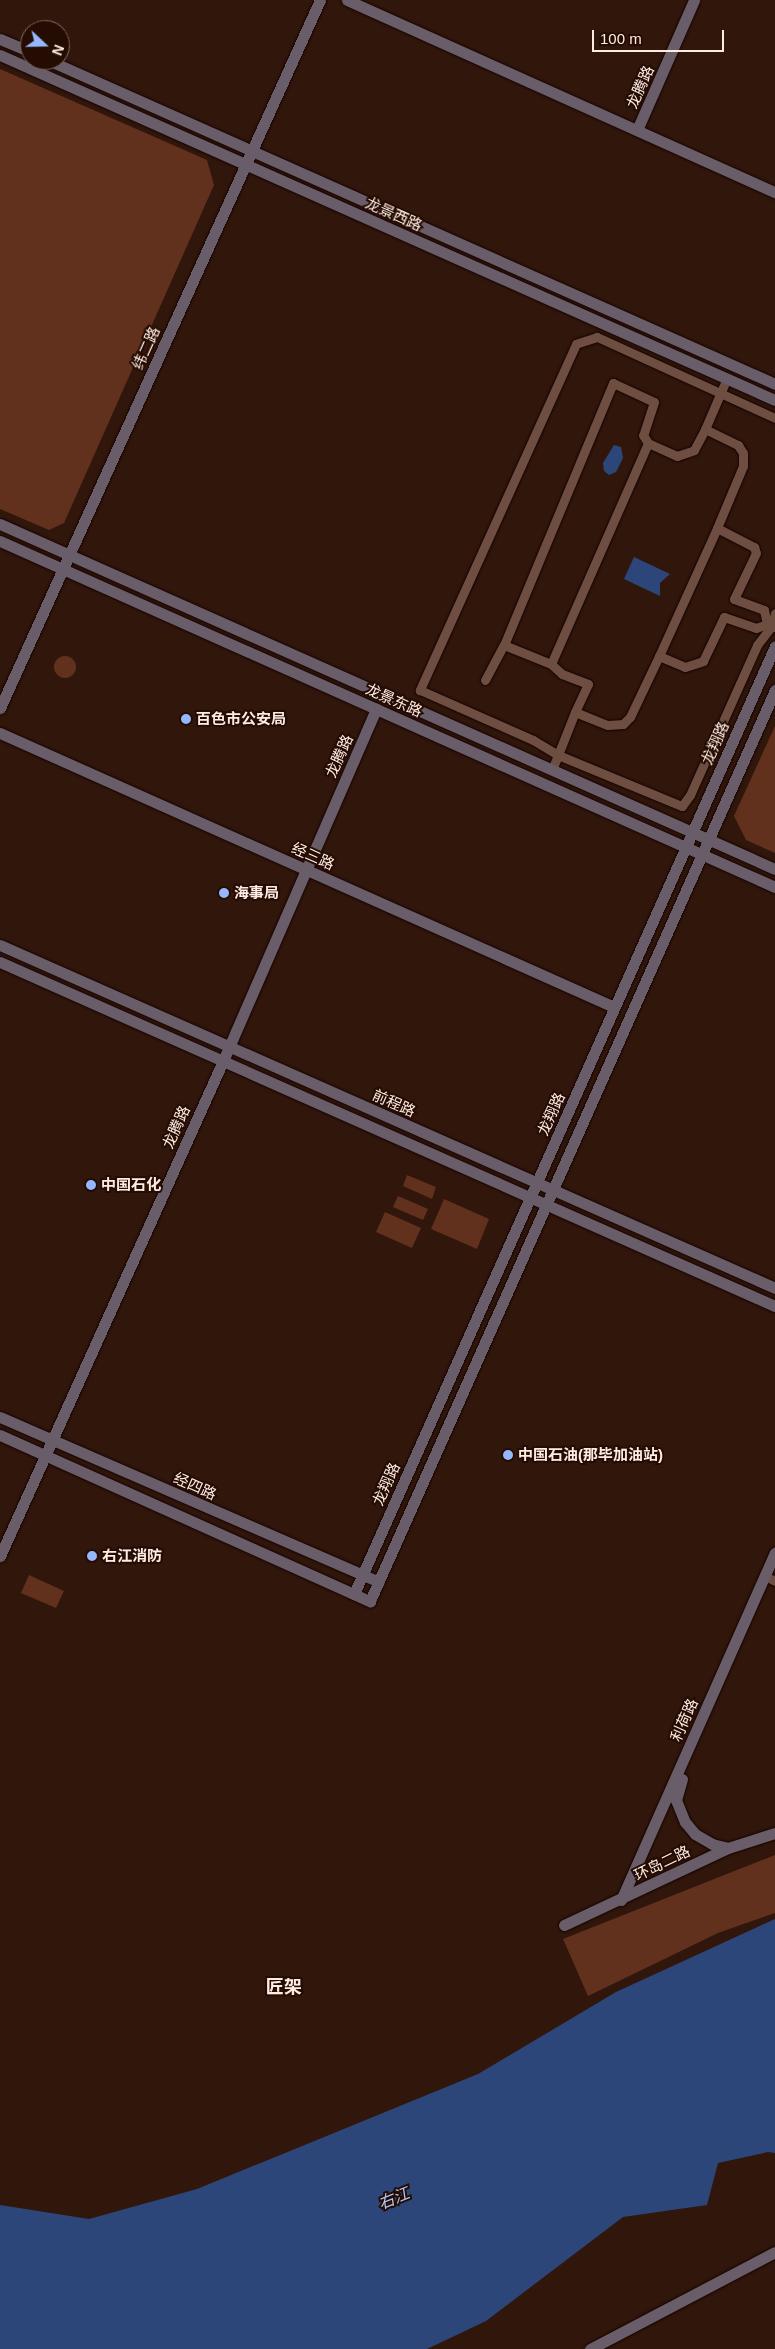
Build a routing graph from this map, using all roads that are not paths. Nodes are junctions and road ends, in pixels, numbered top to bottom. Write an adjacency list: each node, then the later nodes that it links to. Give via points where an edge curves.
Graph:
1 (320, 0): 9 (main road, 纬二路)
2 (347, 0): 8 (main road)
3 (694, 0): 8 (main road, 龙腾路)
4 (0, 39): 5 (main road)
5 (20, 48)
6 (0, 55): 10 (main road, 龙景西路)
7 (70, 70): 9 (main road, 龙景西路)
8 (637, 130): 11 (main road)
9 (252, 151): 10 (main road, 纬二路); 13 (main road, 龙景西路)
10 (246, 164): 12 (main road, 龙景西路); 22 (main road, 纬二路)
11 (775, 192)
12 (727, 378): 14 (street); 15 (main road, 龙景西路)
13 (775, 384)
14 (720, 394): 16 (street); 17 (street); 36 (street, via 597,338 576,344 420,690 533,740)
15 (775, 400)
16 (775, 418)
17 (705, 429): 18 (street, via 694,450 677,456); 20 (street, via 738,445 744,453 743,466)
18 (648, 443): 26 (street, via 643,436 654,402 612,383); 29 (street)
19 (0, 524): 22 (main road, 龙景东路)
20 (717, 528): 25 (street, via 754,547 756,553 734,599 764,610); 28 (street)
21 (0, 541): 23 (main road, 龙景东路)
22 (70, 555): 23 (main road, 纬二路); 37 (main road, 龙景东路)
23 (63, 569): 32 (main road, 纬二路); 33 (main road, 龙景东路)
24 (775, 613): 25 (street)
25 (771, 626): 28 (street, via 756,628 724,617 702,661 685,667); 36 (street, via 757,645 690,795 682,806)
26 (504, 645): 29 (street); 30 (street)
27 (775, 646): 38 (main road, 龙翔路)
28 (659, 656): 34 (street, via 630,717 623,724 608,726)
29 (551, 664): 34 (street, via 562,674 588,684)
30 (485, 680)
31 (775, 690): 39 (main road)
32 (0, 708)
33 (376, 709): 40 (main road, 龙景东路); 42 (main road, 龙腾路)
34 (575, 712): 36 (street)
35 (0, 733): 42 (main road, 经三路)
36 (558, 755): 37 (street)
37 (552, 770): 38 (main road, 龙景东路)
38 (692, 832): 39 (main road, 龙景东路); 40 (main road, 龙翔路)
39 (709, 840): 41 (main road); 43 (main road, 龙景东路)
40 (686, 847): 41 (main road, 龙景东路); 47 (main road, 龙翔路)
41 (702, 854): 44 (main road, 龙景东路); 51 (main road)
42 (306, 869): 47 (main road, 经三路); 48 (main road, 龙腾路)
43 (775, 869)
44 (775, 887)
45 (0, 945): 48 (main road, 前程路)
46 (0, 962): 49 (main road, 前程路)
47 (614, 1007): 50 (main road, 龙翔路)
48 (229, 1046): 49 (main road, 龙腾路); 50 (main road, 前程路)
49 (223, 1061): 52 (main road, 前程路); 58 (main road, 龙腾路)
50 (536, 1182): 51 (main road, 前程路); 52 (main road, 龙翔路)
51 (553, 1190): 53 (main road); 54 (main road, 前程路)
52 (530, 1197): 53 (main road, 前程路); 62 (main road, 龙翔路)
53 (546, 1204): 55 (main road, 前程路); 64 (main road)
54 (775, 1288)
55 (775, 1306)
56 (0, 1417): 58 (main road, 经四路)
57 (0, 1435): 59 (main road)
58 (51, 1439): 59 (main road, 龙腾路); 62 (main road, 经四路)
59 (44, 1455): 61 (main road, 龙腾路); 65 (main road)
60 (775, 1553): 68 (main road, 利荷路)
61 (0, 1556)
62 (362, 1574): 64 (main road, 经四路); 65 (main road, 龙翔路)
63 (774, 1577): 67 (main road, 利荷路, via 678,1787 676,1800 685,1822 695,1834 712,1844)
64 (379, 1582): 65 (main road, via 370,1601)
65 (354, 1594)
66 (775, 1833): 67 (main road, 环岛二路)
67 (728, 1848): 68 (main road, 环岛二路)
68 (620, 1900): 69 (main road, 环岛二路)
69 (564, 1925)
70 (775, 2252): 71 (main road)
71 (590, 2349)

